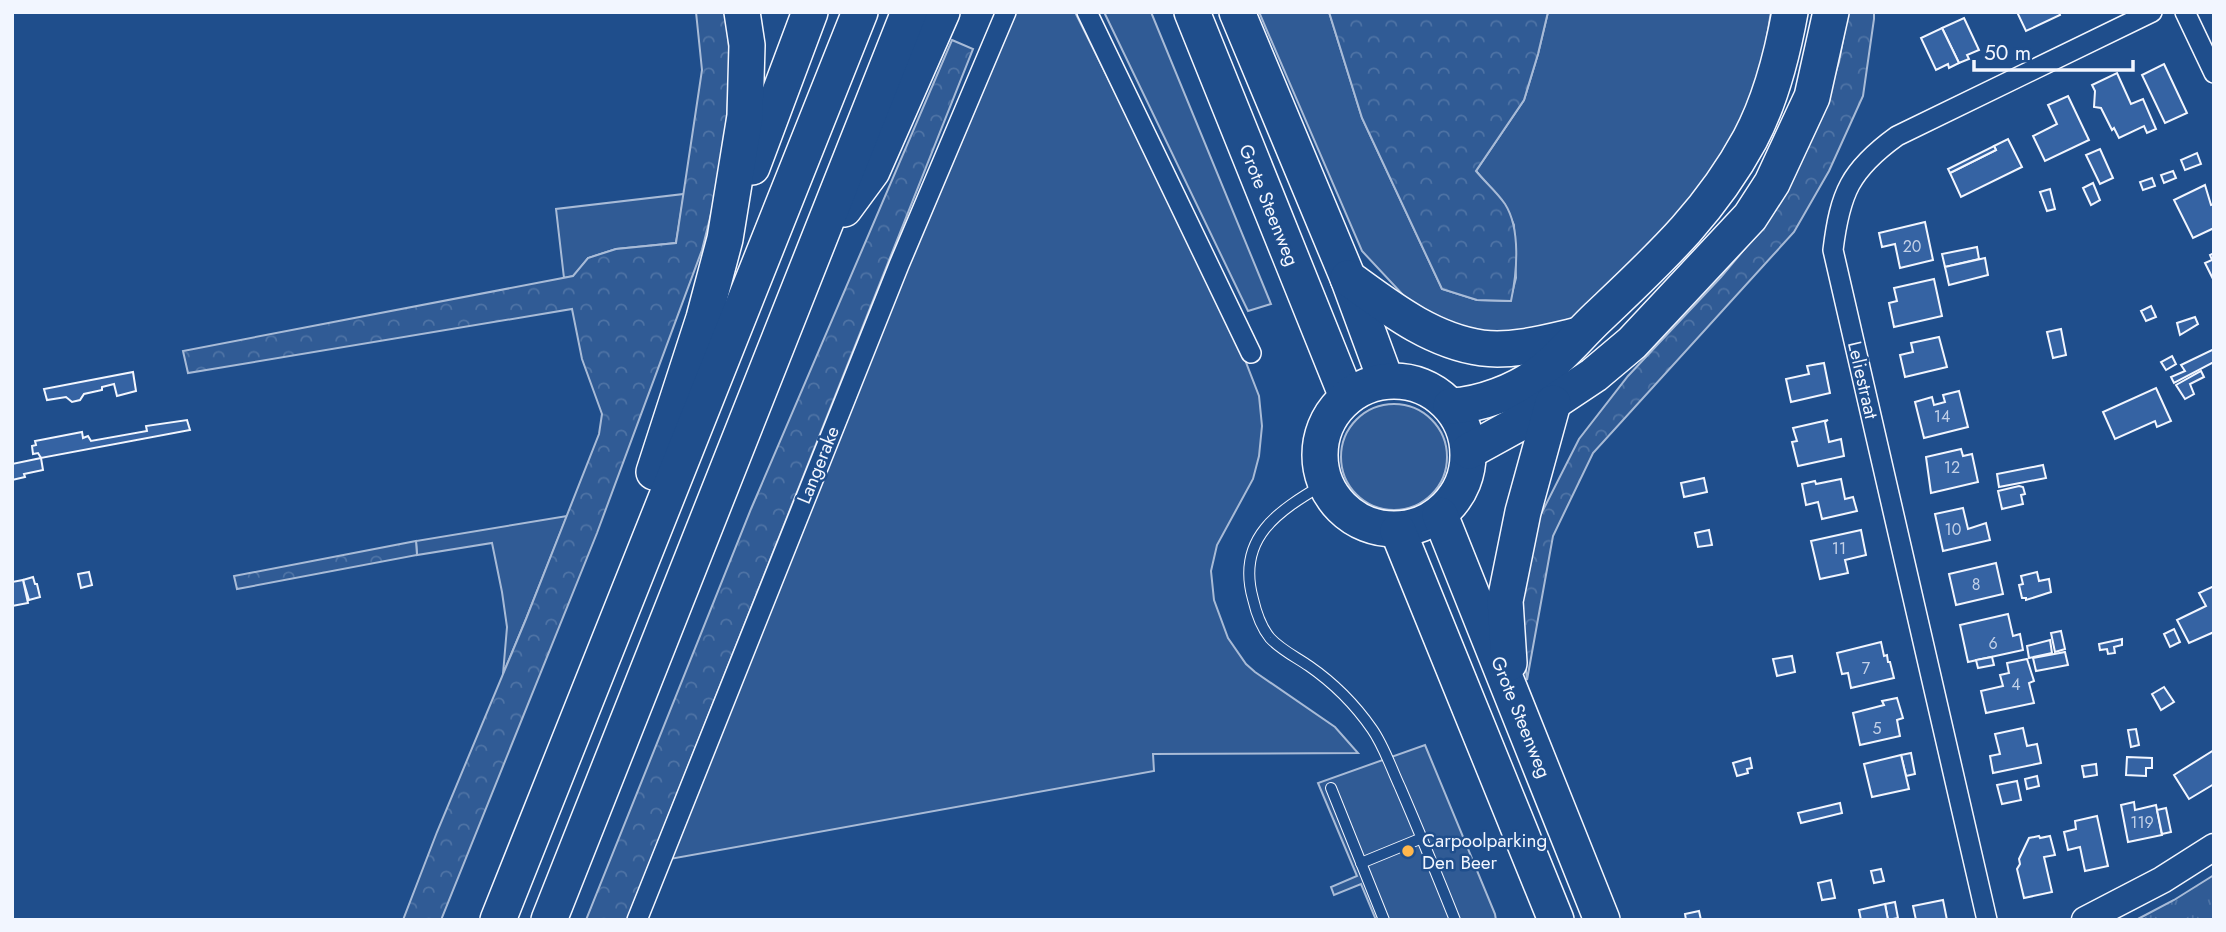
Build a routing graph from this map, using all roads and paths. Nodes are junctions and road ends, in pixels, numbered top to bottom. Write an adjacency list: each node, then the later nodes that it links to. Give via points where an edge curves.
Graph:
1 (742, 12): 15 (highway, via 747,45 745,116)
2 (810, 12): 15 (highway)
3 (860, 12): 33 (highway)
4 (909, 12): 16 (highway)
5 (942, 12): 16 (highway, via 872,172)
6 (1006, 12): 35 (street, Langerake, via 888,290)
7 (1087, 12): 19 (street)
8 (1192, 12): 21 (highway, Grote Steenweg)
9 (1237, 12): 17 (highway)
10 (1790, 12): 18 (highway, via 1770,93 1723,186 1695,222)
11 (1831, 12): 22 (highway, via 1812,97 1772,183 1750,217 1632,343)
12 (2152, 12): 40 (street, Leliestraat, via 1897,136 1858,171 1844,193 1838,216 1833,250)
13 (2185, 12): 14 (street)
14 (2214, 73)
15 (725, 239): 33 (highway, via 646,495 590,638)
16 (816, 246): 34 (highway)
17 (1348, 278): 18 (highway, via 1437,335 1483,348 1525,346); 20 (highway)
18 (1579, 335): 23 (highway, via 1540,373 1516,387)
19 (1251, 353)
20 (1387, 381): 21 (highway); 23 (highway, via 1411,382 1433,391)
21 (1347, 397): 25 (highway, via 1327,422 1321,443)
22 (1553, 402): 24 (highway); 28 (highway, via 1505,601)
23 (1451, 407): 24 (highway, via 1464,428)
24 (1469, 451): 26 (highway, via 1462,486)
25 (1324, 484): 27 (highway, via 1341,510 1367,526); 30 (lane, via 1280,511 1256,542 1248,568 1252,597 1269,637 1329,680 1353,702 1375,733)
26 (1440, 514): 27 (highway); 28 (highway, Grote Steenweg)
27 (1398, 531): 38 (highway)
28 (1510, 692): 39 (highway, Grote Steenweg)
29 (1331, 788): 32 (lane)
30 (1422, 838): 32 (lane); 37 (lane)
31 (2214, 847): 41 (street)
32 (1361, 863): 36 (lane)
33 (496, 920)
34 (549, 920)
35 (637, 920)
36 (1384, 920)
37 (1455, 920)
38 (1556, 920)
39 (1602, 920)
40 (1987, 920)
41 (2085, 920)

